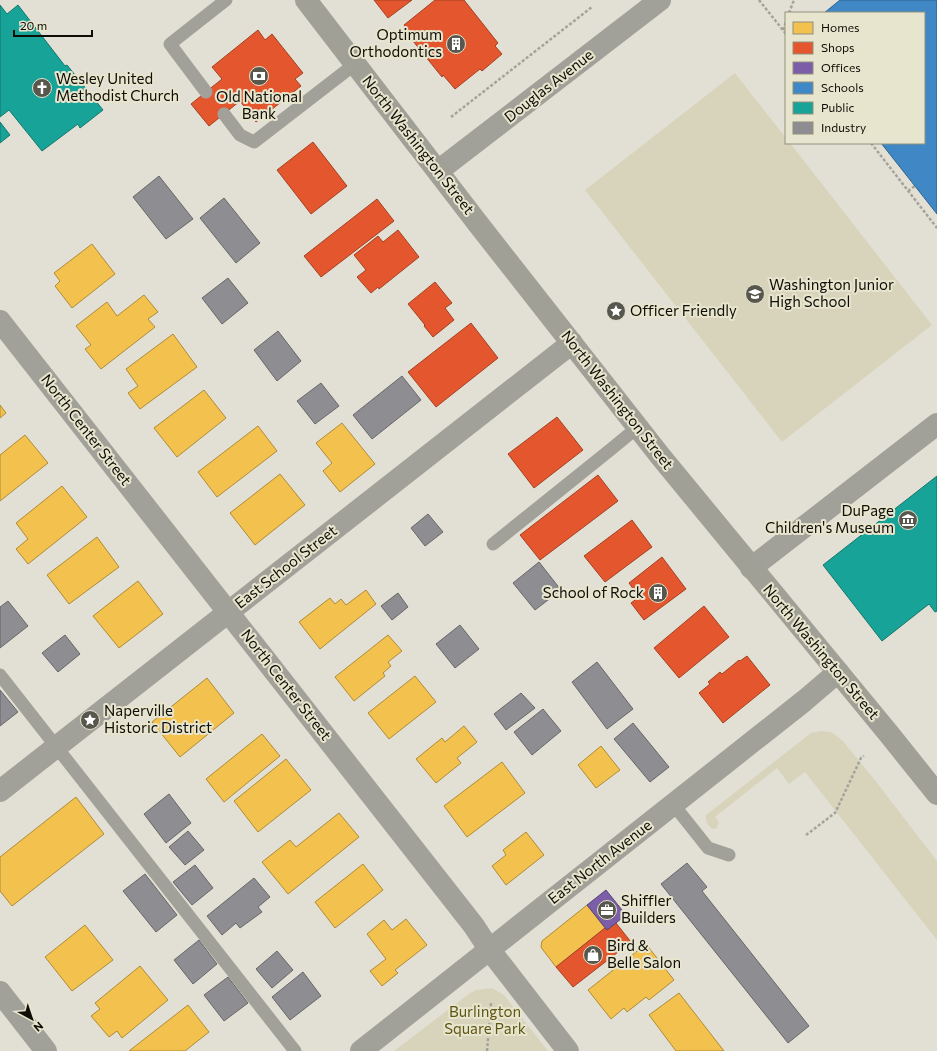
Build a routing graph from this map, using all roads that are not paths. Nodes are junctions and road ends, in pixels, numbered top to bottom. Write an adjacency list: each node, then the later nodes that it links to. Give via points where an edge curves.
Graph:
1 (226, 0): 5 (lane, via 170,44)
2 (306, 0): 4 (main road, North Washington Street)
3 (660, 0): 7 (street, Douglas Avenue)
4 (355, 64): 6 (lane, via 254,142 240,135); 7 (main road, North Washington Street)
5 (206, 92)
6 (224, 114)
7 (438, 171): 9 (main road, North Washington Street)
8 (0, 321): 14 (street, North Center Street)
9 (572, 343): 11 (main road, North Washington Street); 14 (street, East School Street)
10 (937, 424): 13 (street)
11 (638, 427): 12 (lane); 13 (main road, North Washington Street)
12 (493, 544)
13 (752, 568): 15 (main road, North Washington Street)
14 (228, 612): 17 (street, East School Street); 22 (street, North Center Street, via 474,926)
15 (838, 672): 19 (main road, North Washington Street); 20 (street, East North Avenue)
16 (0, 675): 17 (lane)
17 (56, 746): 18 (street, East School Street); 25 (lane)
18 (0, 791)
19 (937, 794)
20 (673, 804): 21 (lane, via 708,848); 22 (street, East North Avenue)
21 (729, 855)
22 (489, 949): 26 (street, East North Avenue); 27 (street, North Center Street)
23 (0, 992): 24 (street)
24 (46, 1051)
25 (295, 1051)
26 (360, 1051)
27 (568, 1051)

